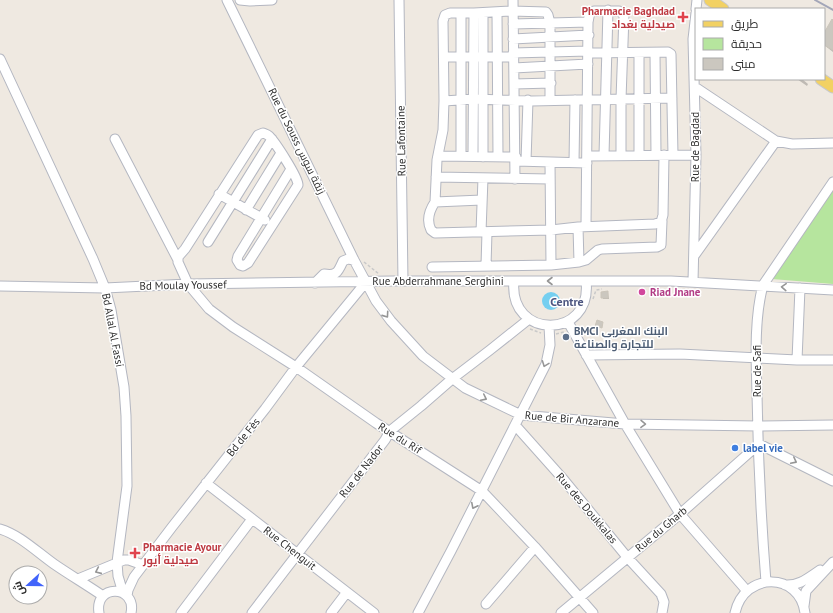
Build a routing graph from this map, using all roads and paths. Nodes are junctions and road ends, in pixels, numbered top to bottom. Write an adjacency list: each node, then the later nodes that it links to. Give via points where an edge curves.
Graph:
1 (227, 0): 95 (street, Rue du Souss زنقة سوس)
2 (240, 0): 3 (street)
3 (272, 0)
4 (399, 0): 100 (street, Rue Lafontaine)
5 (513, 0): 9 (street)
6 (710, 0): 7 (main road)
7 (722, 8)
8 (608, 10): 13 (street, via 592,12); 22 (street); 23 (street, via 619,11 624,15)
9 (512, 11): 10 (street); 14 (street, via 545,11); 15 (street)
10 (497, 12): 11 (street); 30 (street)
11 (478, 13): 12 (street); 29 (street)
12 (461, 14): 27 (street, via 450,13 443,18); 28 (street)
13 (588, 22): 14 (street); 17 (street)
14 (550, 23): 15 (street); 18 (street)
15 (513, 24): 19 (street)
16 (695, 26): 38 (street, Rue de Bagdad)
17 (589, 35): 18 (street); 21 (street)
18 (550, 38): 19 (street); 20 (street)
19 (513, 39): 26 (street)
20 (550, 52): 21 (street); 26 (street); 33 (street)
21 (588, 52): 22 (street); 32 (street)
22 (606, 53): 23 (street); 45 (street)
23 (622, 53): 24 (street); 46 (street)
24 (638, 53): 25 (street); 40 (street)
25 (655, 53): 41 (street); 42 (street, via 672,54)
26 (513, 55): 30 (street); 34 (street)
27 (444, 57): 28 (street); 54 (street)
28 (461, 57): 29 (street); 47 (street)
29 (479, 57): 30 (street); 43 (street); 48 (street)
30 (497, 57): 49 (street)
31 (0, 58): 110 (street, Bd Allal Al Fassi)
32 (588, 64): 33 (street); 44 (street)
33 (551, 67): 34 (street); 36 (street)
34 (514, 68): 37 (street)
35 (822, 80): 39 (main road)
36 (550, 83): 37 (street); 52 (street)
37 (514, 84): 50 (street)
38 (695, 87): 57 (street); 64 (street, Rue de Bagdad)
39 (833, 87)
40 (638, 98): 41 (street); 46 (street); 62 (street)
41 (655, 98): 42 (street); 63 (street)
42 (672, 98): 63 (street)
43 (474, 99): 47 (street); 48 (street); 67 (street)
44 (588, 99): 45 (street); 53 (street); 71 (street)
45 (605, 99): 46 (street); 60 (street)
46 (621, 99): 61 (street)
47 (462, 100): 54 (street); 66 (street)
48 (484, 100): 49 (street); 68 (street)
49 (498, 100): 50 (street); 69 (street)
50 (514, 100): 51 (street); 70 (street)
51 (528, 100): 52 (street); 72 (street)
52 (550, 100): 53 (street)
53 (575, 100): 74 (street)
54 (444, 101): 65 (street)
55 (115, 139): 94 (street, Rue du Rif)
56 (272, 139): 59 (street); 81 (street, via 266,134 258,135); 83 (street)
57 (776, 141): 58 (street, via 792,144); 93 (street)
58 (833, 142)
59 (281, 153): 75 (street); 85 (street)
60 (604, 155): 61 (street); 71 (street)
61 (621, 155): 62 (street)
62 (639, 155): 63 (street)
63 (664, 155): 64 (street); 87 (street)
64 (696, 155): 93 (street, Rue de Bagdad)
65 (439, 156): 66 (street); 76 (street)
66 (461, 156): 67 (street)
67 (473, 156): 68 (street)
68 (483, 157): 69 (street)
69 (498, 157): 70 (street)
70 (516, 159): 72 (street); 78 (street)
71 (587, 159): 74 (street); 89 (street)
72 (526, 161): 73 (street)
73 (550, 162): 74 (street); 79 (street)
74 (574, 162)
75 (291, 169): 86 (street); 88 (street, via 298,186)
76 (436, 178): 77 (street); 84 (street)
77 (483, 178): 78 (street); 82 (street)
78 (515, 179): 79 (street)
79 (550, 179): 90 (street)
80 (833, 182): 108 (street, Rue de Safi)
81 (219, 194): 83 (street); 94 (street)
82 (482, 200): 84 (street); 91 (street)
83 (233, 202): 85 (street); 92 (street)
84 (435, 202): 91 (street, via 428,220 432,231)
85 (246, 210): 86 (street)
86 (261, 218): 88 (street); 88 (street, via 238,256 240,265 248,263)
87 (662, 221): 89 (street, via 656,224); 96 (street, via 660,246 602,249)
88 (273, 224)
89 (582, 227): 90 (street); 96 (street)
90 (551, 230): 91 (street); 97 (street)
91 (484, 232): 98 (street)
92 (208, 242)
93 (694, 256): 105 (street, Rue de Bagdad)
94 (178, 260): 107 (street, Rue du Rif)
95 (354, 260): 104 (street, Rue du Souss زنقة سوس); 106 (street, via 343,261 335,274 324,274)
96 (579, 262): 97 (street)
97 (551, 264): 98 (street)
98 (486, 266): 99 (street)
99 (432, 267)
100 (403, 281): 101 (street, Rue Abderrahmane Serghini); 104 (street, Rue Abderrahmane Serghini)
101 (514, 281): 102 (street, one-way to 101); 114 (street, Rue Abderrahmane Serghini, via 516,302)
102 (586, 281): 103 (street); 115 (street, via 587,295 582,308)
103 (603, 281): 105 (street); 113 (path, via 602,290 596,290)
104 (366, 282): 106 (street, Bd Moulay Youssef); 121 (street, Bd de Fès); 122 (street, Rue de Bir Anzarane, one-way to 122, via 376,301 406,339)
105 (693, 282): 108 (street)
106 (315, 283): 107 (street, Bd Moulay Youssef)
107 (188, 284): 110 (street, Bd Moulay Youssef); 121 (street, Rue du Rif, via 209,309)
108 (763, 285): 111 (street, one-way to 108); 118 (street, Rue de Safi, via 759,299)
109 (0, 286): 110 (street, Bd Moulay Youssef)
110 (105, 288): 139 (street, Bd Allal Al Fassi, via 120,359 126,416 127,486)
111 (800, 288): 112 (street); 119 (street)
112 (833, 290)
113 (592, 301)
114 (526, 322): 116 (street, via 542,325); 116 (path, via 531,330); 122 (street, Rue de Nador)
115 (570, 325): 116 (street, via 559,325); 116 (path, via 559,334); 117 (street)
116 (549, 331): 123 (street, one-way to 123, via 550,345 546,364)
117 (586, 355): 118 (street, via 680,354); 124 (street)
118 (756, 358): 119 (street); 127 (street, Rue de Safi)
119 (797, 360): 120 (street)
120 (833, 360)
121 (296, 367): 128 (street, Rue du Rif); 131 (street, Bd de Fès)
122 (452, 379): 123 (street, Rue de Bir Anzarane, one-way to 123); 128 (street, Rue de Nador)
123 (520, 415): 124 (street, Rue de Bir Anzarane); 126 (street)
124 (625, 424): 127 (street, Rue de Bir Anzarane, one-way to 127); 133 (street)
125 (833, 424): 127 (street, Rue de Bir Anzarane)
126 (515, 425): 132 (street); 138 (street, Rue des Doukkalas)
127 (758, 426): 129 (street, Rue de Safi)
128 (390, 431): 132 (street, Rue du Rif); 137 (street, Rue de Nador)
129 (759, 444): 130 (street, one-way to 130); 133 (street, Rue du Gharb); 144 (street, Rue de Safi, via 760,508)
130 (833, 481)
131 (206, 483): 134 (street, Rue Chenguit); 141 (street, Bd de Fès)
132 (482, 491): 136 (street, Rue du Rif); 159 (street, one-way to 159)
133 (680, 514): 138 (street, Rue du Gharb); 146 (street)
134 (252, 519): 137 (street, Rue Chenguit); 155 (street)
135 (0, 529): 143 (street, via 13,534)
136 (535, 547): 150 (street, Rue du Rif); 151 (street)
137 (297, 554): 147 (street, Rue Chenguit); 156 (street, Rue de Nador)
138 (628, 557): 150 (street, Rue du Gharb); 162 (street, Rue des Doukkalas, via 661,594 664,602)
139 (117, 562): 141 (street, via 129,560); 142 (street, Bd Allal Al Fassi); 143 (street, one-way to 143)
140 (833, 562): 145 (street, via 800,584); 152 (street, via 806,591)
141 (143, 565): 148 (street, Bd de Fès)
142 (118, 576): 148 (street, Bd Allal Al Fassi); 149 (street)
143 (78, 579): 149 (street)
144 (766, 582): 145 (street); 146 (street)
145 (785, 585): 152 (street, via 800,598)
146 (747, 591): 163 (street, via 737,604)
147 (347, 592): 157 (street); 158 (street, Rue Chenguit)
148 (125, 594): 149 (street, via 116,591); 154 (street, Bd Allal Al Fassi, via 131,603)
149 (105, 595): 153 (street, via 99,604)
150 (579, 597): 160 (street, Rue du Gharb); 161 (street, Rue du Rif)
151 (486, 604)
152 (804, 610)
153 (99, 613)
154 (131, 613)
155 (181, 613)
156 (252, 613)
157 (331, 613)
158 (374, 613)
159 (418, 613)
160 (561, 613)
161 (593, 613)
162 (662, 613)
163 (736, 613)

